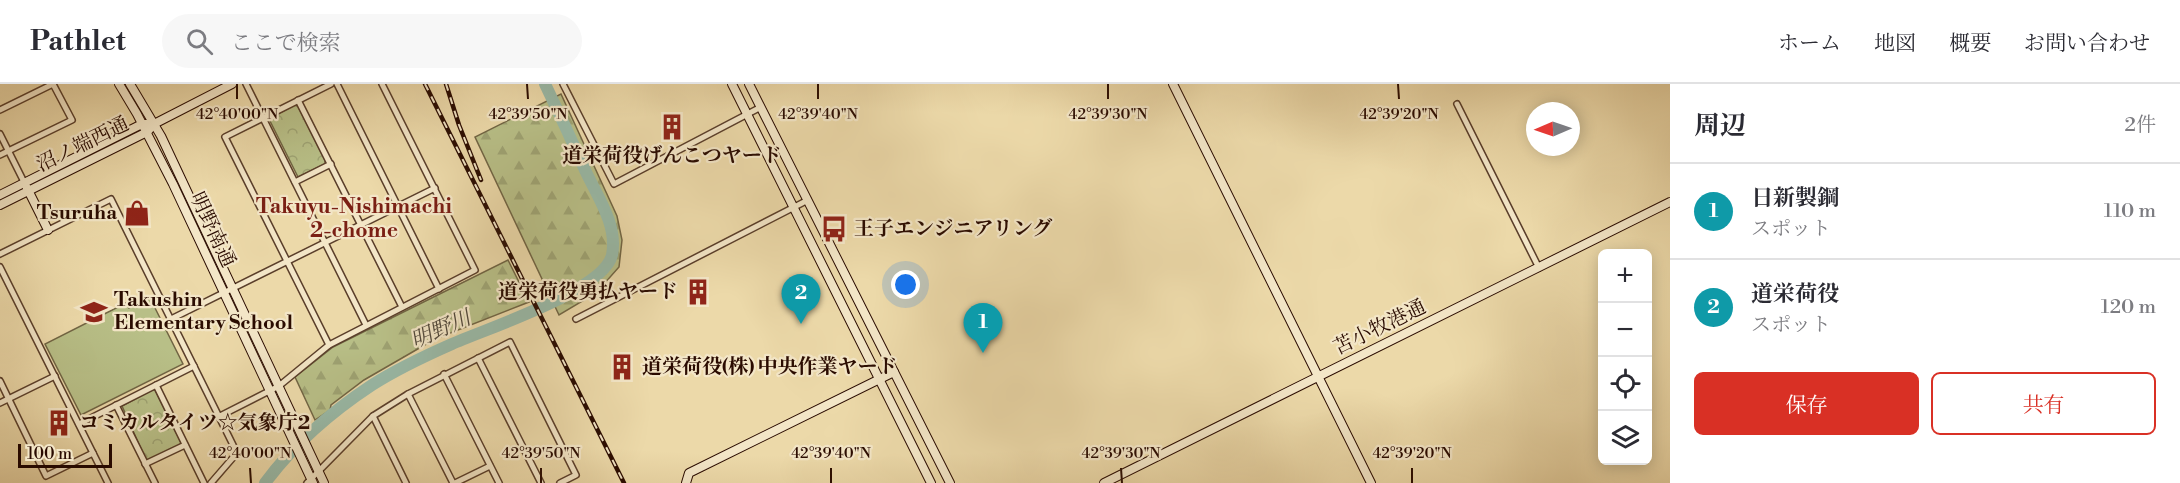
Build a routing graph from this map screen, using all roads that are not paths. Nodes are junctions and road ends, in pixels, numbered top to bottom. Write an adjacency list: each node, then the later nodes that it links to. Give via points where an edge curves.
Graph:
1 (53, 84): 16 (street); 23 (street, via 72,120)
2 (119, 84): 19 (street, 明野南通)
3 (130, 84): 20 (street, 明野南通)
4 (232, 84): 20 (street)
5 (246, 84): 18 (street)
6 (331, 84): 13 (street)
7 (337, 84): 34 (street)
8 (382, 84): 28 (street)
9 (563, 84): 17 (street, via 614,184)
10 (732, 84): 17 (street)
11 (749, 84): 15 (street)
12 (1173, 84): 56 (street)
13 (298, 100): 18 (street); 25 (street)
14 (1457, 104): 42 (street)
15 (761, 107): 17 (street); 31 (street)
16 (0, 110)
17 (747, 114): 35 (street)
18 (263, 118): 27 (street); 40 (street, via 225,136)
19 (142, 124): 20 (street, 沼ノ端西通); 21 (street, 明野南通); 26 (street, 沼ノ端西通)
20 (154, 124): 21 (street, 沼ノ端西通); 43 (street, 明野南通)
21 (147, 132): 29 (street, 沼ノ端西通); 45 (street, 明野南通)
22 (0, 134): 23 (street)
23 (9, 151): 24 (street); 26 (street)
24 (0, 155)
25 (331, 164): 27 (street); 36 (street)
26 (24, 182): 29 (street); 30 (street, 沼ノ端西通)
27 (296, 182): 38 (street)
28 (435, 188): 34 (street); 44 (street, via 476,270)
29 (28, 191): 33 (street, 沼ノ端西通); 37 (street)
30 (0, 195)
31 (808, 200): 35 (street); 53 (street)
32 (1670, 202): 42 (street, 苫小牧港通)
33 (0, 205)
34 (397, 206): 36 (street); 44 (street)
35 (794, 207): 48 (street); 57 (street)
36 (361, 224): 38 (street); 46 (street)
37 (48, 230): 39 (street); 47 (street, via 111,199)
38 (325, 242): 40 (street); 49 (street)
39 (0, 254)
40 (288, 261): 43 (street); 50 (street)
41 (0, 267): 55 (street)
42 (1539, 268): 56 (street, 苫小牧港通)
43 (233, 288): 45 (street); 60 (street, 明野南通)
44 (439, 289): 46 (street)
45 (224, 293): 47 (street); 61 (street, 明野南通)
46 (402, 307): 49 (street)
47 (171, 319): 52 (street)
48 (576, 319)
49 (366, 325): 50 (street)
50 (329, 345): 60 (street)
51 (478, 358): 54 (street); 83 (street); 84 (street, via 510,342 576,475)
52 (194, 366): 59 (street); 66 (street)
53 (894, 372): 57 (street); 87 (street)
54 (444, 374): 62 (street); 72 (street)
55 (55, 376): 63 (street); 68 (street)
56 (1319, 377): 88 (street, 苫小牧港通); 89 (street)
57 (880, 380): 85 (street, via 689,473); 86 (street)
58 (0, 381): 63 (street)
59 (156, 385): 65 (street); 69 (street)
60 (279, 386): 61 (street); 73 (street, 明野南通)
61 (270, 390): 66 (street); 74 (street, 明野南通)
62 (408, 394): 67 (street); 81 (street)
63 (9, 398): 64 (street); 70 (street, via 46,476)
64 (0, 403)
65 (116, 405): 68 (street); 71 (street)
66 (220, 416): 78 (street, via 237,453)
67 (373, 416): 73 (street); 80 (street)
68 (79, 424): 70 (street)
69 (184, 445): 71 (street); 77 (street)
70 (93, 453): 75 (street)
71 (145, 464): 76 (street)
72 (490, 466): 81 (street); 82 (street)
73 (319, 471): 74 (street); 79 (street)
74 (309, 479)
75 (108, 483)
76 (155, 483)
77 (204, 483)
78 (211, 483)
79 (324, 483)
80 (406, 483)
81 (454, 483)
82 (499, 483)
83 (541, 483)
84 (560, 483)
85 (686, 483)
86 (931, 483)
87 (950, 483)
88 (1104, 483)
89 (1371, 483)

